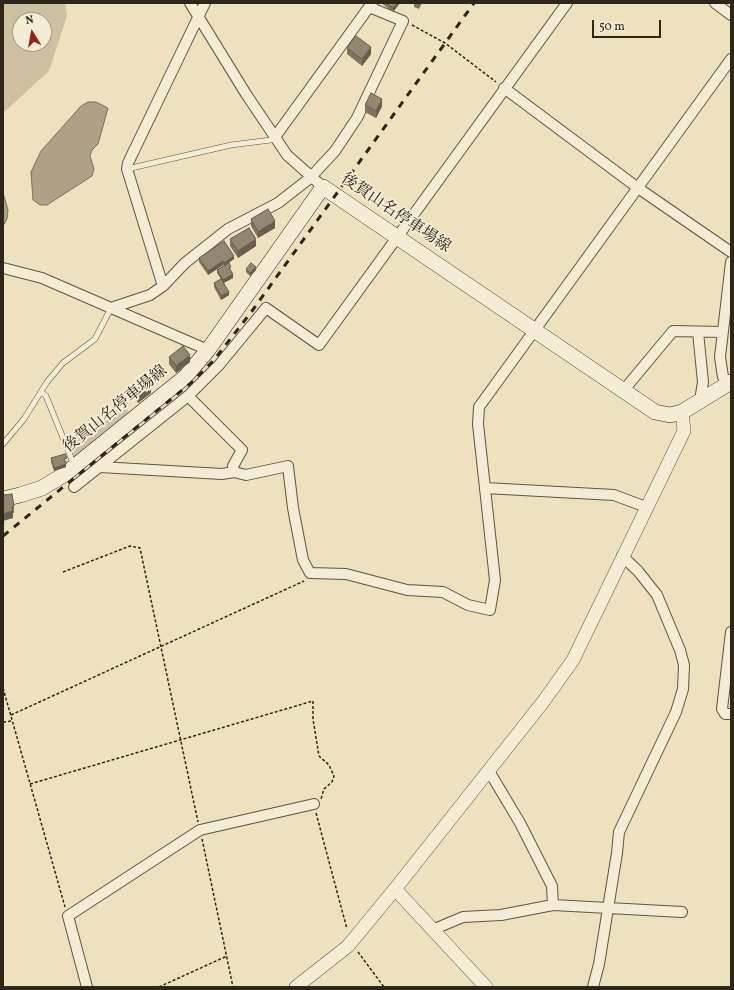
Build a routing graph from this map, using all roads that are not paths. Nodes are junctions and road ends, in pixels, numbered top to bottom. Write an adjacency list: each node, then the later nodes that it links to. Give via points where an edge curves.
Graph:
1 (190, 3): 7 (street)
2 (205, 3): 7 (street)
3 (567, 3): 9 (street)
4 (715, 3): 6 (street)
5 (371, 5): 10 (street); 12 (street, via 403,21 357,118 335,151)
6 (731, 15)
7 (198, 18): 10 (street); 11 (street)
8 (731, 59): 14 (street)
9 (504, 88): 14 (street); 15 (street)
10 (275, 137): 11 (lane, via 271,140 231,145); 12 (street, via 287,155)
11 (127, 169): 19 (street)
12 (310, 178): 13 (street); 19 (street, via 278,203 228,229 184,263)
13 (323, 187): 15 (main road, 後賀山名停車場線); 25 (main road, 後賀山名停車場線)
14 (638, 188): 16 (street); 22 (street)
15 (398, 237): 22 (main road, 後賀山名停車場線); 29 (street, via 319,345 266,308 219,365)
16 (731, 252)
17 (731, 262): 20 (street)
18 (3, 268): 21 (street, via 42,278)
19 (163, 286): 21 (street, via 150,295)
20 (728, 307): 24 (street)
21 (111, 308): 25 (street); 28 (lane, via 95,339 63,363)
22 (534, 332): 27 (main road, 後賀山名停車場線); 37 (street, via 479,407 478,424)
23 (698, 332): 24 (street); 27 (street, via 673,331); 30 (street, via 703,382)
24 (723, 332): 26 (street, via 720,358 723,377)
25 (208, 350): 33 (main road, 後賀山名停車場線, via 185,377)
26 (730, 383): 30 (main road, 後賀山名停車場線)
27 (623, 391): 31 (main road, 後賀山名停車場線, via 662,415)
28 (41, 392): 32 (lane, via 24,419); 33 (lane, via 46,396)
29 (188, 396): 34 (street); 35 (street, via 242,450 233,466)
30 (700, 401): 31 (main road, 後賀山名停車場線)
31 (682, 412): 39 (street, via 684,431)
32 (3, 444)
33 (75, 466): 38 (main road, 後賀山名停車場線, via 42,488)
34 (100, 467): 35 (street, via 222,474); 36 (street)
35 (234, 472): 37 (street, via 246,475 288,466 303,560 310,573 346,574 407,590 443,592 468,605 490,610 495,580)
36 (74, 487)
37 (485, 488): 39 (street, via 614,495)
38 (3, 499)
39 (646, 507): 40 (street)
40 (622, 556): 43 (street, via 573,660); 47 (street, via 657,595 684,665 683,689 676,712 619,832)
41 (731, 632): 42 (street, via 722,710 725,714)
42 (731, 714)
43 (489, 771): 45 (street); 46 (street, via 520,823 552,886)
44 (314, 804): 50 (street, via 200,830 68,916)
45 (395, 889): 49 (street); 51 (street, via 351,942)
46 (553, 905): 47 (street); 49 (street, via 501,915 463,917)
47 (608, 908): 48 (street); 53 (street)
48 (682, 912)
49 (432, 930): 52 (street)
50 (87, 987)
51 (296, 987)
52 (486, 987)
53 (593, 987)

